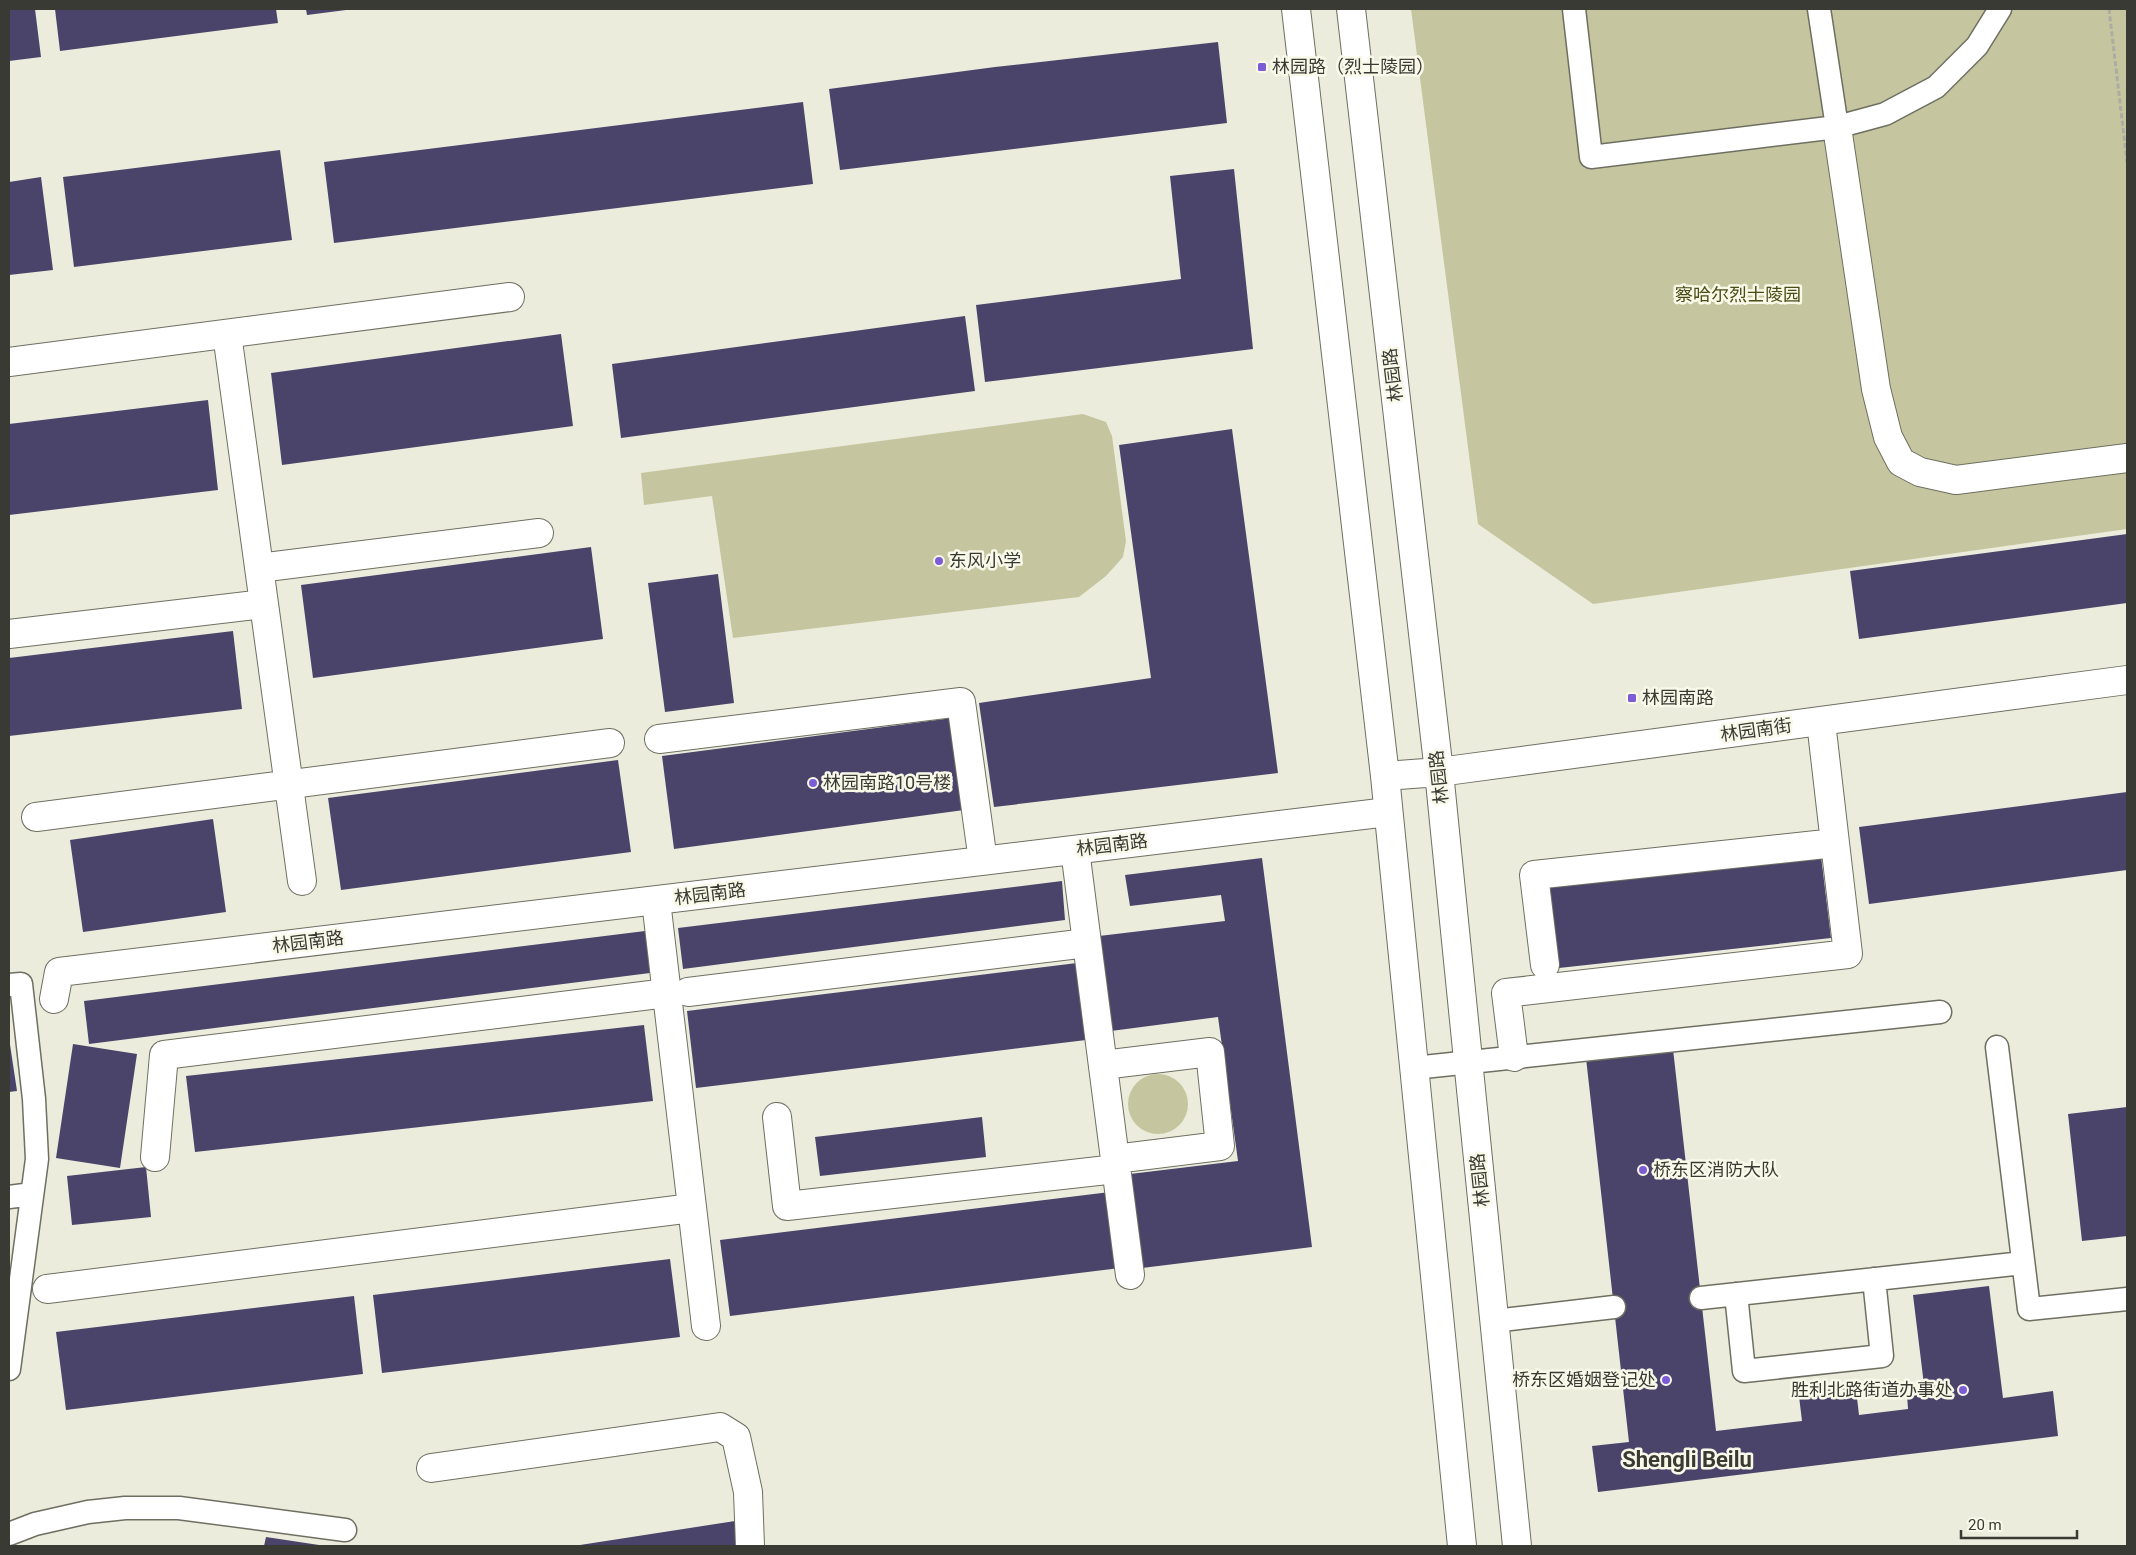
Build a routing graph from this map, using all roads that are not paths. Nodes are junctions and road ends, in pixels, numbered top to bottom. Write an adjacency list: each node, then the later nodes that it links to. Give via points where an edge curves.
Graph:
1 (1296, 9): 20 (street)
2 (1350, 9): 19 (street, 林园路)
3 (1574, 9): 6 (lane, via 1591,158)
4 (1819, 9): 6 (lane)
5 (2000, 9): 6 (lane, via 1977,46 1936,86 1886,114)
6 (1837, 127): 10 (street, via 1876,389 1888,437 1902,462 1920,472 1956,480)
7 (510, 297): 8 (street)
8 (227, 334): 9 (street); 12 (street)
9 (9, 362)
10 (2127, 458)
11 (540, 533): 12 (street)
12 (259, 568): 13 (street)
13 (264, 604): 14 (street); 21 (street)
14 (9, 634)
15 (2127, 680): 16 (street, 林园南街)
16 (1821, 722): 19 (street, 林园南街); 24 (street)
17 (659, 739): 26 (street, via 961,702)
18 (610, 743): 21 (street)
19 (1439, 772): 20 (street, 林园南街); 37 (street, 林园路)
20 (1385, 776): 22 (street)
21 (288, 784): 23 (street); 27 (street)
22 (1388, 812): 25 (street, 林园南路); 39 (street)
23 (36, 817)
24 (1835, 844): 30 (street, via 1534,875); 36 (street, via 1848,954 1506,992)
25 (1075, 850): 26 (street, 林园南路); 29 (street)
26 (983, 861): 28 (street, 林园南路)
27 (302, 881)
28 (656, 901): 32 (street); 33 (street, 林园南路, via 59,972)
29 (1087, 943): 32 (street); 38 (street)
30 (1545, 965)
31 (9, 985): 43 (lane, via 21,984 34,1099 37,1159)
32 (677, 992): 41 (street, via 164,1055); 45 (street)
33 (54, 999)
34 (1940, 1012): 36 (lane)
35 (1996, 1047): 46 (lane)
36 (1514, 1057): 37 (lane)
37 (1468, 1062): 39 (lane); 54 (street, 林园路)
38 (1103, 1065): 42 (street); 42 (street, via 1210,1052 1220,1146)
39 (1414, 1068): 61 (street)
40 (777, 1117): 42 (street, via 787,1206)
41 (155, 1156)
42 (1116, 1164): 47 (street)
43 (32, 1194): 44 (lane); 56 (lane)
44 (9, 1197)
45 (692, 1208): 49 (street); 55 (street)
46 (2023, 1263): 48 (lane); 52 (lane, via 2029,1309)
47 (1130, 1275)
48 (1874, 1279): 50 (lane); 50 (lane, via 1882,1356 1744,1371)
49 (47, 1289)
50 (1736, 1294): 51 (lane)
51 (1701, 1298)
52 (2127, 1299)
53 (1614, 1307): 54 (lane)
54 (1494, 1321): 62 (street, 林园路)
55 (706, 1326)
56 (9, 1369)
57 (431, 1468): 60 (street, via 720,1428 736,1437 748,1492)
58 (345, 1530): 59 (lane, via 179,1508 125,1508 88,1512 35,1524)
59 (9, 1534)
60 (750, 1546)
61 (1462, 1546)
62 (1517, 1546)

